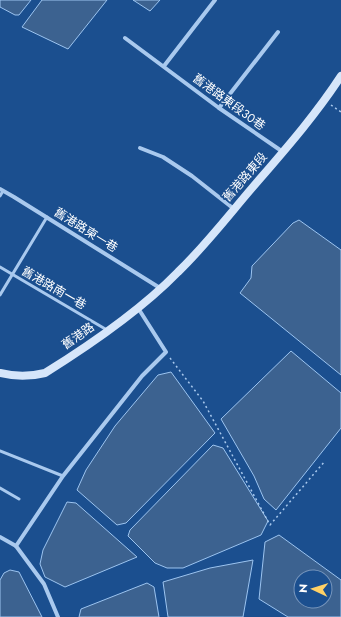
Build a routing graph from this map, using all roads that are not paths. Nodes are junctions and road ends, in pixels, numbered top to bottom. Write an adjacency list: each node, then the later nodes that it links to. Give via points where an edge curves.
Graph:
1 (215, 0): 4 (street)
2 (278, 32): 6 (street)
3 (125, 38): 4 (street, 舊港路東段30巷)
4 (164, 66): 6 (street, 舊港路東段30巷)
5 (341, 76): 8 (street, 舊港路東段, via 325,101)
6 (219, 108): 8 (street, 舊港路東段30巷)
7 (140, 148): 11 (street, via 163,157)
8 (283, 152): 11 (street, 舊港路東段)
9 (2, 190): 10 (lane); 12 (street, 舊港路東一巷)
10 (0, 196)
11 (234, 209): 15 (street, 舊港路東段)
12 (47, 217): 14 (lane); 15 (street, 舊港路東一巷)
13 (0, 267): 14 (lane)
14 (12, 274): 16 (lane); 18 (lane, 舊港路南一巷)
15 (161, 289): 17 (street, 舊港路)
16 (0, 295)
17 (138, 308): 18 (street, 舊港路); 21 (street, via 166,352 142,376)
18 (108, 330): 19 (street, 舊港路, via 45,373 14,376)
19 (0, 373)
20 (0, 452): 21 (lane)
21 (63, 476): 25 (street)
22 (0, 488): 23 (lane)
23 (19, 499)
24 (0, 537): 25 (street)
25 (16, 546): 26 (street, via 44,584)
26 (58, 617)

